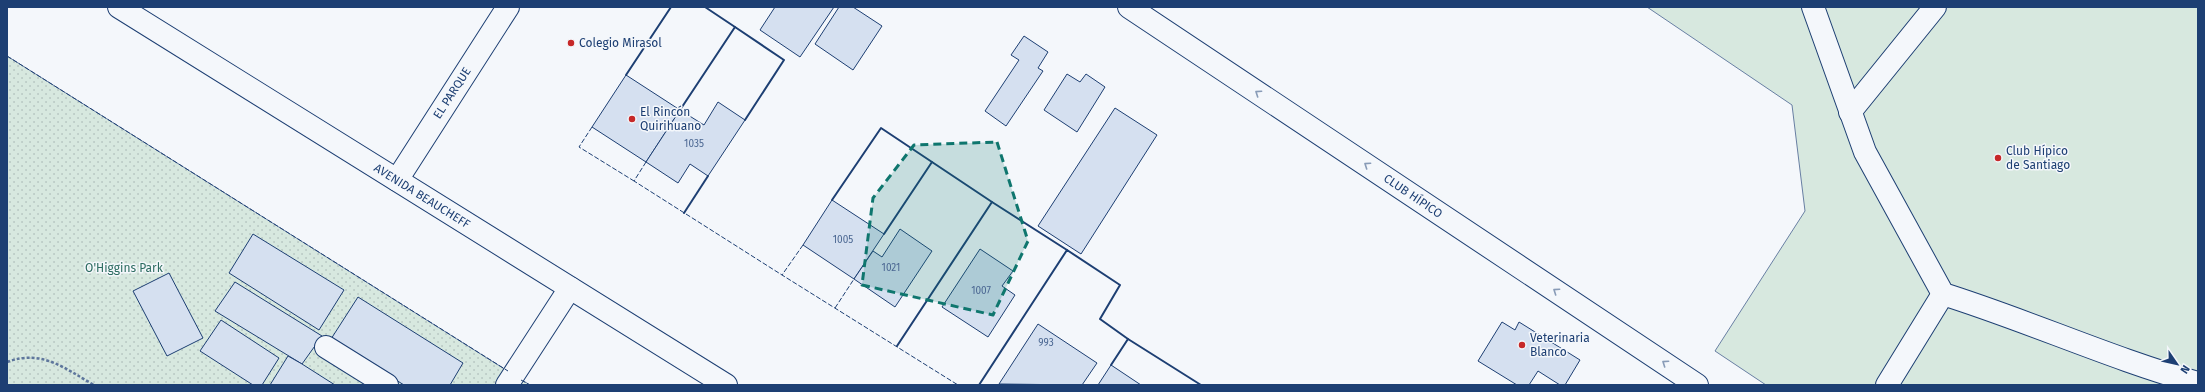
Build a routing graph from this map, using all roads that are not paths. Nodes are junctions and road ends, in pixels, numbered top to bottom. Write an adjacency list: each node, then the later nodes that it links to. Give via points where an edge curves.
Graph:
1 (119, 7): 7 (main road, AVENIDA BEAUCHEFF)
2 (508, 7): 7 (main road, EL PARQUE)
3 (1129, 7): 15 (main road, CLUB HÍPICO, one-way to 3)
4 (1813, 7): 6 (main road)
5 (1935, 7): 6 (main road)
6 (1850, 112): 9 (main road, via 1865,152)
7 (397, 180): 8 (main road, AVENIDA BEAUCHEFF)
8 (570, 288): 13 (main road); 14 (main road, AVENIDA BEAUCHEFF)
9 (1943, 294): 11 (main road, via 2006,314 2164,374); 16 (main road)
10 (326, 347): 12 (main road)
11 (2198, 383)
12 (387, 385)
13 (507, 385)
14 (726, 385)
15 (1697, 385)
16 (1887, 385)

